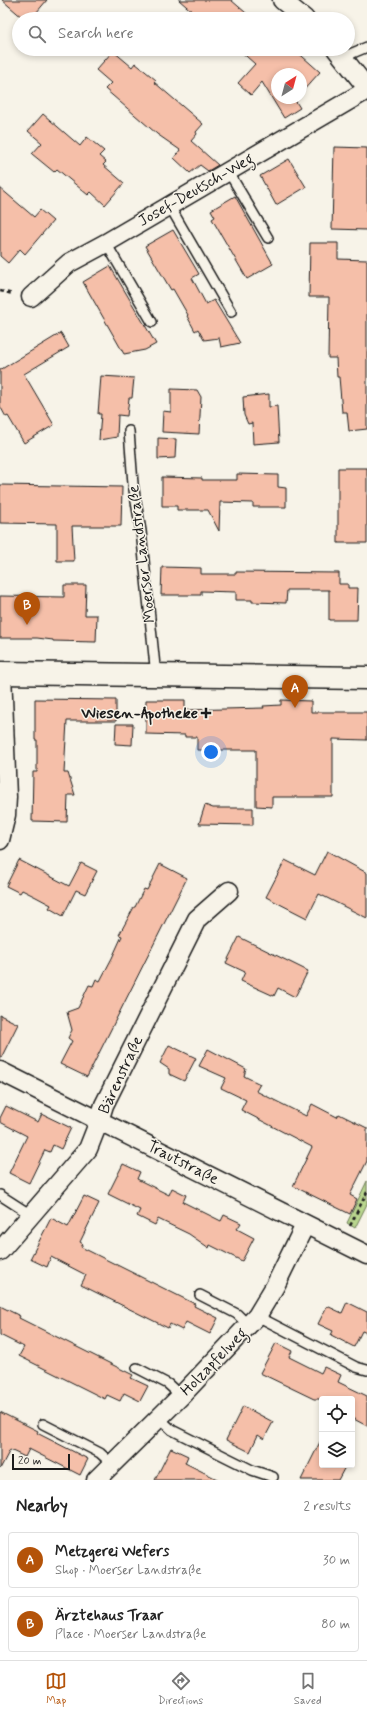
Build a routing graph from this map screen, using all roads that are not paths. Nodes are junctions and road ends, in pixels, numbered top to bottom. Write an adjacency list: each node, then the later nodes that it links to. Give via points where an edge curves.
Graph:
1 (282, 0): 2 (street)
2 (297, 12)
3 (367, 47): 4 (lane)
4 (355, 50)
5 (342, 56): 6 (street)
6 (367, 89): 7 (street, Josef-Deutsch-Weg)
7 (228, 171): 8 (street, Josef-Deutsch-Weg); 9 (lane)
8 (169, 206): 10 (street, Josef-Deutsch-Weg); 12 (lane)
9 (268, 238)
10 (106, 243): 11 (street, Josef-Deutsch-Weg, via 69,263); 13 (lane)
11 (31, 297)
12 (231, 312)
13 (152, 322)
14 (129, 431): 16 (lane, Moerser Landstraße)
15 (1, 673): 16 (main road); 18 (street, via 7,797)
16 (156, 676): 17 (main road)
17 (367, 678)
18 (0, 840)
19 (229, 891): 21 (street, Bärenstraße, via 197,919 104,1105)
20 (0, 1071): 21 (street, Trautstraße)
21 (100, 1122): 23 (street, Bärenstraße, via 88,1150); 24 (street, Trautstraße)
22 (0, 1195): 23 (lane)
23 (31, 1215): 25 (street, Bärenstraße)
24 (305, 1225): 26 (street, Trautstraße); 28 (street, Holzapfelweg, via 276,1286)
25 (0, 1251)
26 (367, 1255)
27 (200, 1295): 28 (lane)
28 (253, 1321): 30 (lane); 31 (street, Holzapfelweg)
29 (137, 1368): 31 (lane, via 168,1384)
30 (367, 1370)
31 (181, 1396): 32 (street, Holzapfelweg)
32 (159, 1418): 34 (street, Holzapfelweg); 35 (lane, via 172,1430 252,1470)
33 (43, 1424): 34 (lane, via 100,1453)
34 (112, 1464): 36 (street, Holzapfelweg)
35 (272, 1477)
36 (96, 1480)

